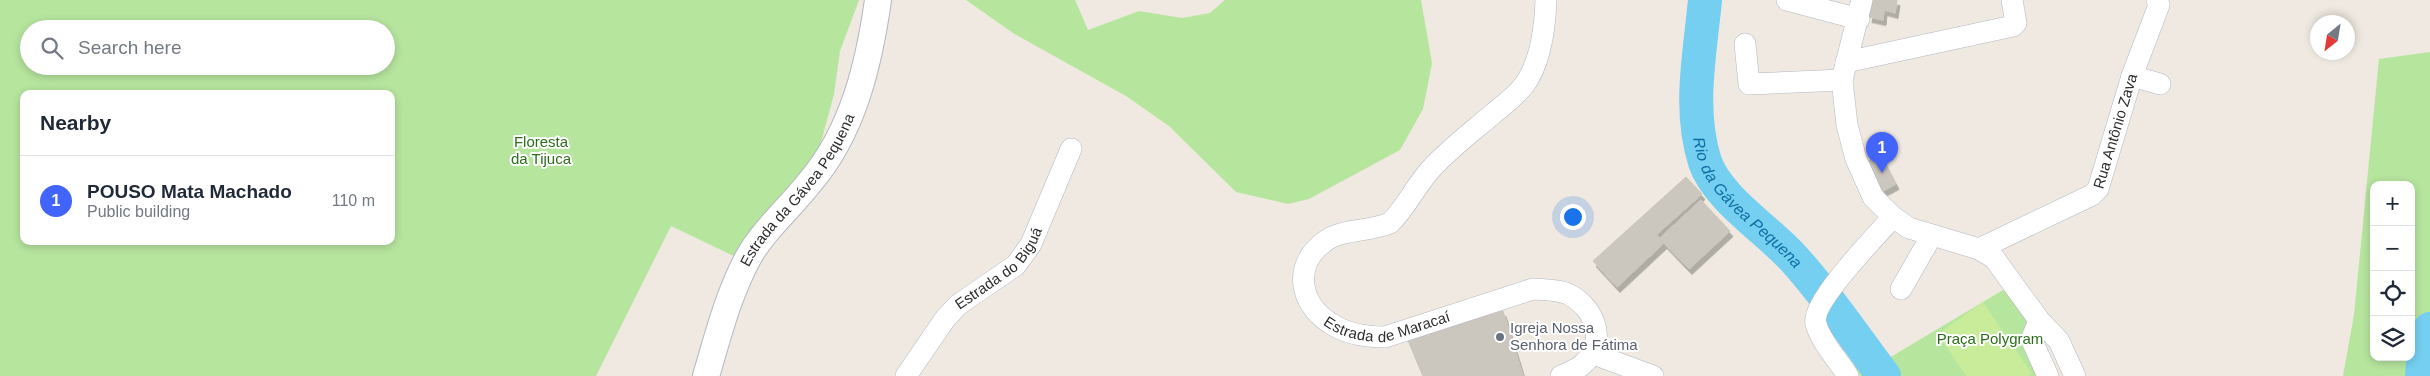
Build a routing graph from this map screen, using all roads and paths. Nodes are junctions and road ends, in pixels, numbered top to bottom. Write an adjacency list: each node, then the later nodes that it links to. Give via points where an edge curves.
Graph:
1 (878, 0): 18 (street, Estrada da Gávea Pequena, via 872,45 842,136 811,182 768,229 749,256 723,316)
2 (1546, 0): 17 (street, Estrada de Maracaí, via 1545,26 1525,84 1431,169 1390,223 1325,240 1307,258 1303,276 1305,294 1315,311 1330,324 1366,337 1384,337 1533,289 1554,290 1568,294 1590,311 1597,332)
3 (1787, 0): 6 (street)
4 (2012, 0): 8 (street, via 2016,23 2013,26)
5 (2158, 3): 9 (street, Rua Antônio Zava)
6 (1860, 9): 8 (street)
7 (1745, 44): 8 (street, via 1748,80)
8 (1847, 68): 12 (street, via 1847,125 1856,159 1873,197)
9 (2132, 76): 10 (street); 14 (street, Rua Antônio Zava, via 2098,189 2092,195)
10 (2160, 84)
11 (1071, 149): 19 (street, Estrada do Biguá, via 1031,244 1016,265 958,305)
12 (1893, 216): 13 (street, via 1909,228); 22 (street, via 1819,308 1816,325)
13 (1932, 236): 14 (street); 15 (street)
14 (1979, 249): 16 (street, via 1999,264)
15 (1901, 289)
16 (2039, 320): 23 (street, via 2032,338); 24 (street, via 2059,341)
17 (1591, 353): 20 (street, via 1582,365); 21 (street)
18 (706, 376)
19 (906, 376)
20 (1561, 376)
21 (1654, 376)
22 (1848, 376)
23 (2048, 376)
24 (2075, 376)

